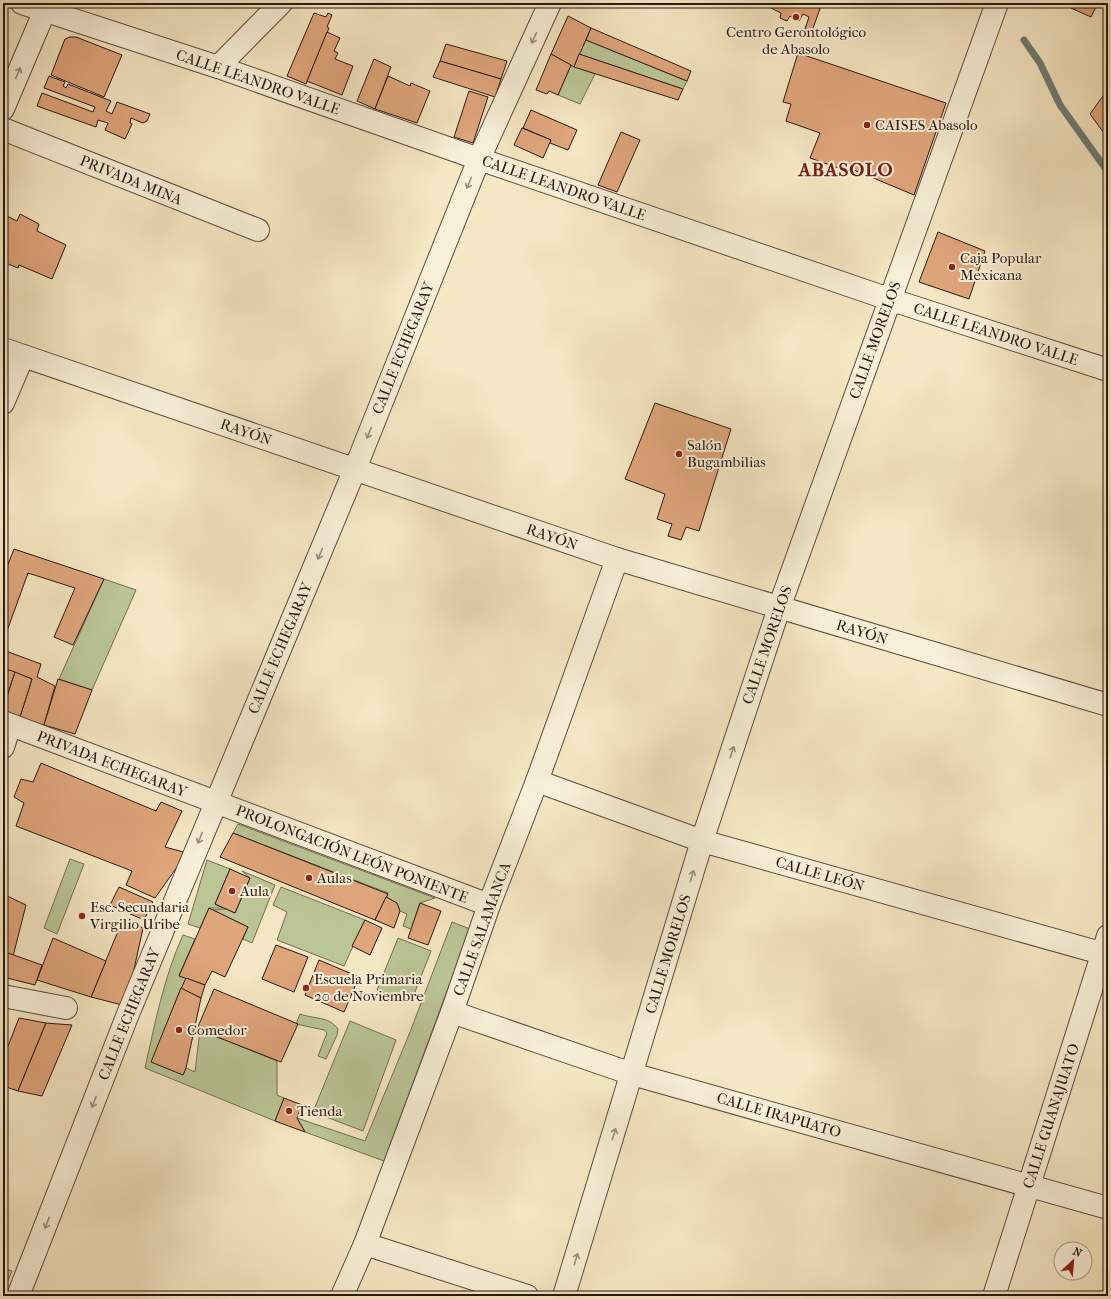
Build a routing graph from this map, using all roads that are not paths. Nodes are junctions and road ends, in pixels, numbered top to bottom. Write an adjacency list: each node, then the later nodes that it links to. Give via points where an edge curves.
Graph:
1 (22, 3): 5 (street, CALLE LEANDRO VALLE)
2 (282, 3): 6 (street)
3 (550, 3): 9 (street, CALLE ECHEGARAY, one-way to 9)
4 (997, 3): 11 (street, CALLE MORELOS)
5 (46, 7): 6 (street, CALLE LEANDRO VALLE); 7 (street, one-way to 5)
6 (218, 67): 9 (street, CALLE LEANDRO VALLE)
7 (3, 109)
8 (3, 129): 10 (street, PRIVADA MINA)
9 (479, 158): 11 (street, CALLE LEANDRO VALLE); 15 (street, CALLE ECHEGARAY, one-way to 15)
10 (258, 230)
11 (890, 299): 13 (street, CALLE LEANDRO VALLE); 17 (street, CALLE MORELOS)
12 (13, 353): 14 (street); 15 (street, RAYÓN)
13 (1108, 370)
14 (3, 403)
15 (355, 469): 16 (street, RAYÓN); 22 (street, CALLE ECHEGARAY, one-way to 22)
16 (617, 559): 17 (street, RAYÓN); 21 (street, CALLE SALAMANCA)
17 (780, 608): 18 (street, RAYÓN); 23 (street, CALLE MORELOS, one-way to 17)
18 (1108, 705)
19 (6, 724): 20 (street, PRIVADA ECHEGARAY); 22 (street, PRIVADA ECHEGARAY)
20 (3, 747)
21 (537, 781): 23 (street, CALLE LEÓN); 24 (street, CALLE SALAMANCA)
22 (215, 802): 24 (street, PROLONGACIÓN LEÓN PONIENTE); 33 (street, CALLE ECHEGARAY, one-way to 33, via 128,1014)
23 (702, 841): 25 (street, CALLE LEÓN); 29 (street, CALLE MORELOS, one-way to 23)
24 (490, 905): 28 (street, CALLE SALAMANCA)
25 (1106, 948): 30 (street, CALLE GUANAJUATO)
26 (3, 996): 27 (street)
27 (66, 1008)
28 (452, 1012): 29 (street, CALLE IRAPUATO); 32 (street, CALLE SALAMANCA)
29 (632, 1074): 30 (street, CALLE IRAPUATO); 36 (street, CALLE MORELOS, one-way to 29)
30 (1028, 1186): 31 (street, CALLE IRAPUATO); 37 (street, CALLE GUANAJUATO)
31 (1108, 1208)
32 (365, 1244): 34 (street, CALLE SALAMANCA); 35 (street)
33 (18, 1296)
34 (342, 1296)
35 (527, 1296)
36 (564, 1296)
37 (994, 1296)

